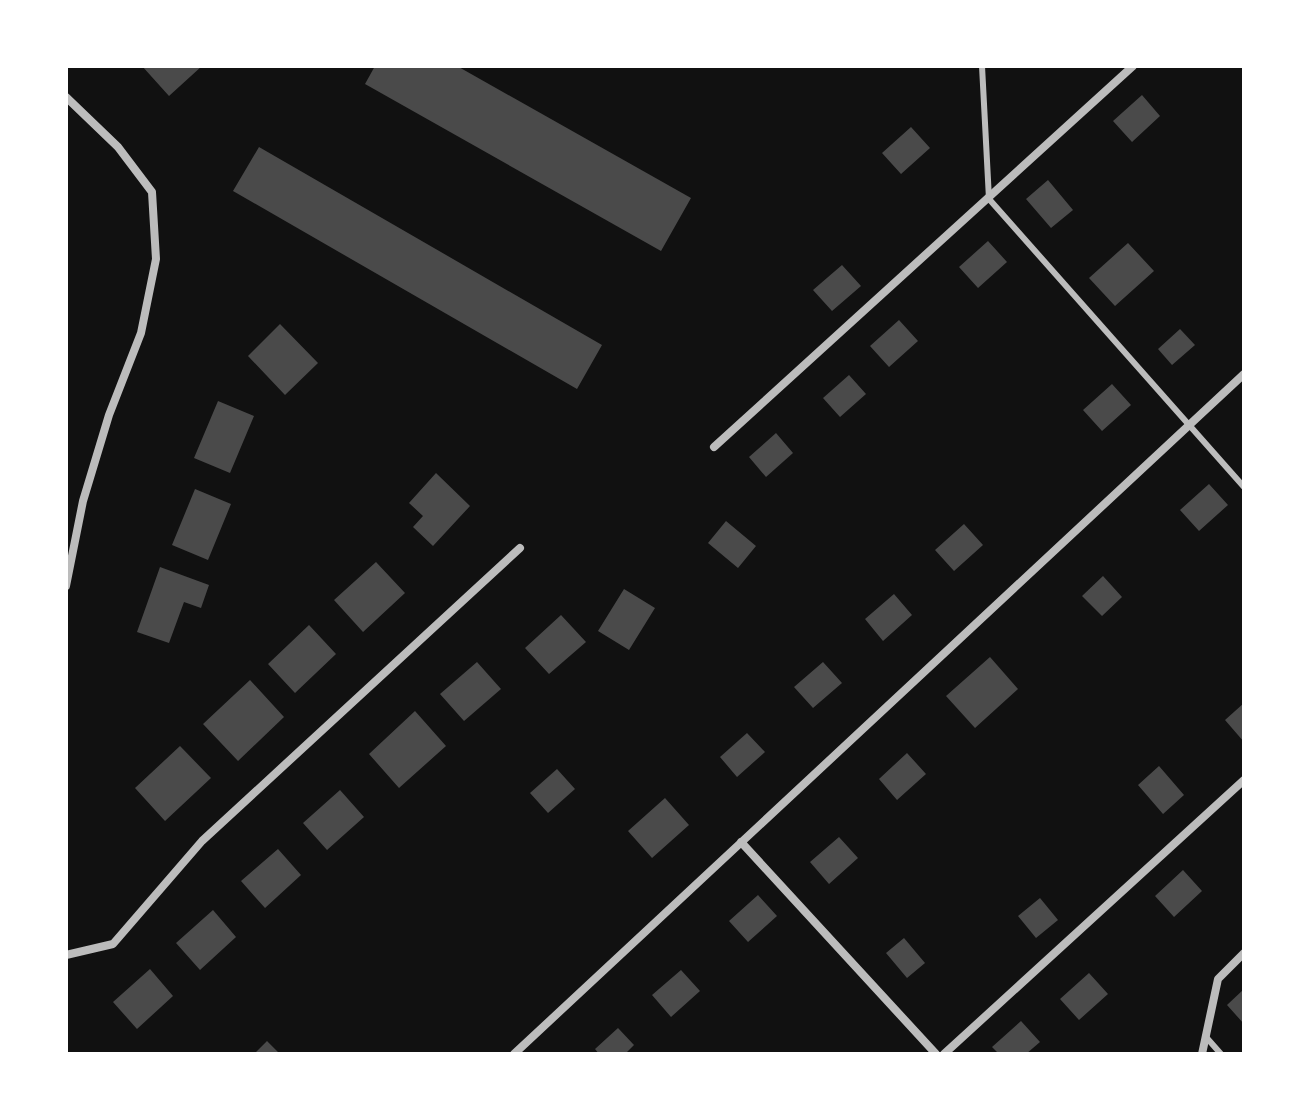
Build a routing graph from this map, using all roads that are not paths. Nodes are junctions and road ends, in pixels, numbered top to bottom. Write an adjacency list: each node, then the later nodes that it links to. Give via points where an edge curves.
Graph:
1 (982, 66): 4 (lane)
2 (1133, 66): 4 (street)
3 (66, 97): 10 (street, via 118,147 152,192 156,259 141,333 83,501)
4 (989, 199): 6 (lane); 7 (street)
5 (1244, 374): 6 (street)
6 (1188, 426): 8 (lane); 12 (street)
7 (714, 447)
8 (1244, 487)
9 (520, 548): 14 (street, via 202,841 113,944)
10 (66, 586)
11 (1244, 780): 18 (street)
12 (741, 842): 16 (street); 17 (street)
13 (1244, 953): 15 (street, via 1218,979)
14 (66, 955)
15 (1206, 1037): 19 (street); 20 (lane)
16 (514, 1054)
17 (936, 1054)
18 (944, 1054)
19 (1202, 1054)
20 (1221, 1054)

